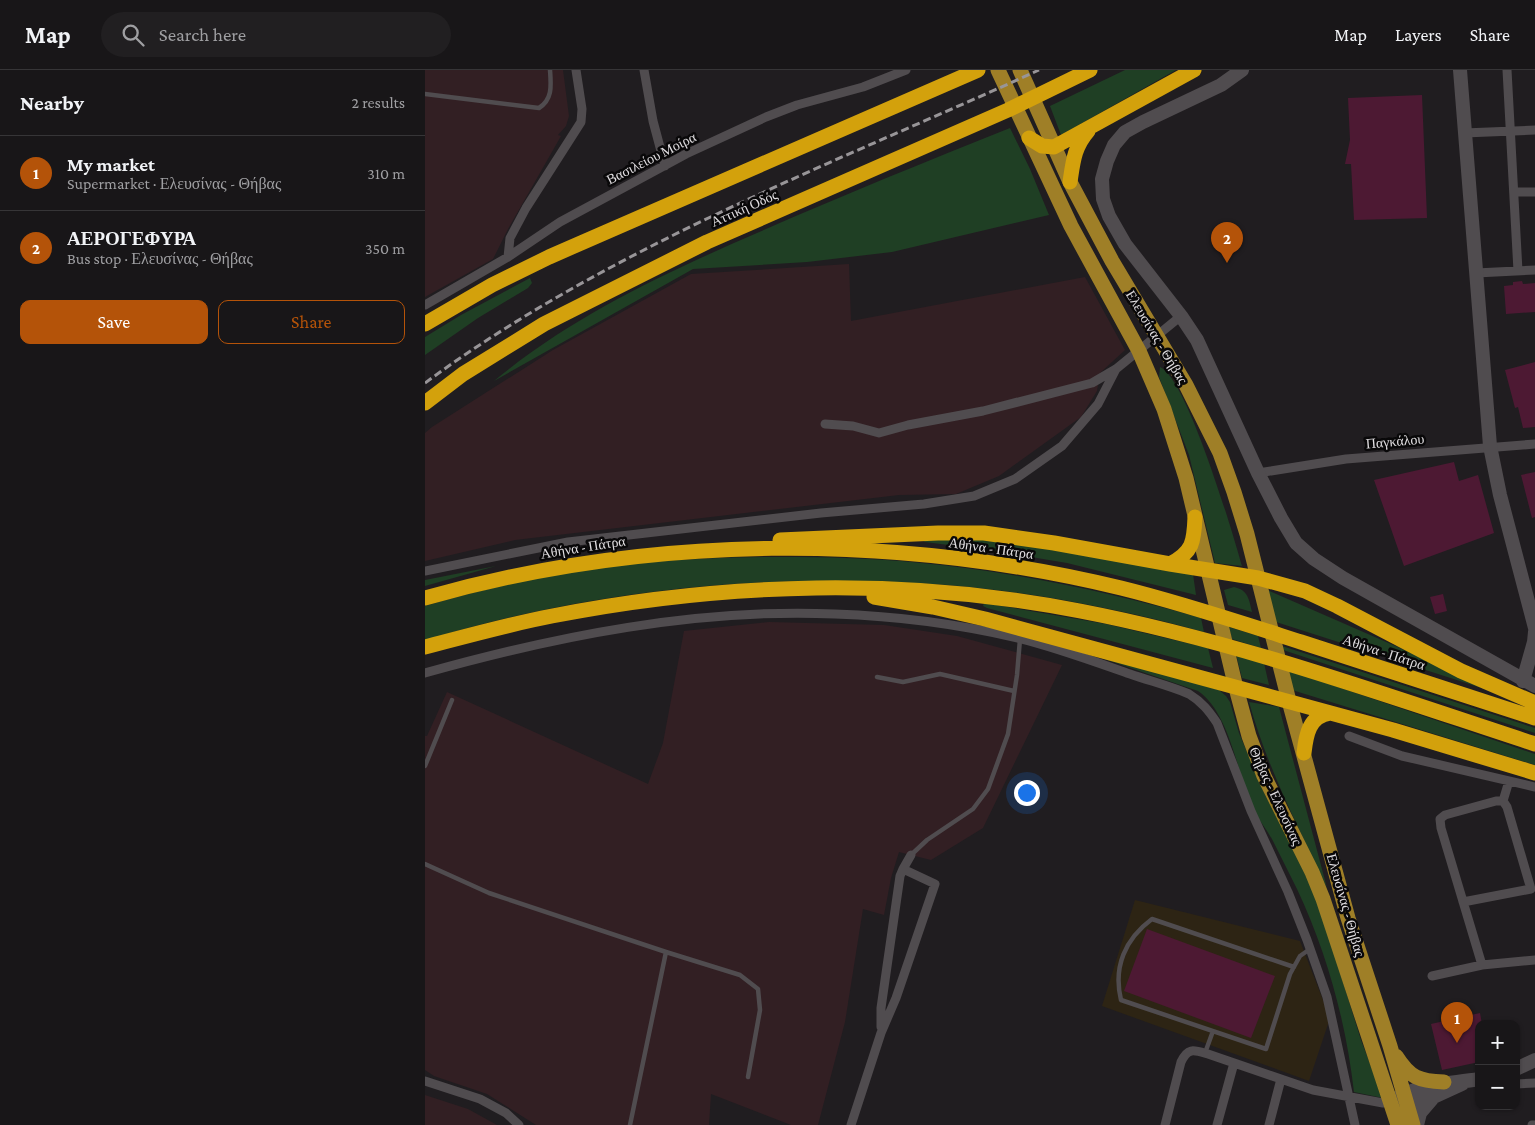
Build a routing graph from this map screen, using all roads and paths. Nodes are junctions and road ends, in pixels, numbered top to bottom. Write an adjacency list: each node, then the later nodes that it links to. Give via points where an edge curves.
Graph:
1 (550, 70): 13 (lane, via 551,90 545,104 539,108)
2 (576, 70): 24 (street, via 581,122 522,215 510,238)
3 (644, 70): 20 (street)
4 (906, 70): 20 (street, Βασιλείου Μοίρα, via 766,117)
5 (978, 70): 30 (highway, via 549,256)
6 (998, 70): 18 (main road, Ελευσίνας - Θήβας)
7 (1020, 70): 19 (main road, Ελευσίνας - Θήβας)
8 (1090, 70): 34 (highway, Αττική Οδός, via 1008,110 699,246 545,324 463,374)
9 (1194, 70): 14 (highway)
10 (1242, 70): 29 (street, via 1221,85 1125,132 1114,145 1102,179 1103,199 1109,216 1125,244)
11 (1460, 70): 17 (street)
12 (1507, 70): 16 (street)
13 (425, 94)
14 (1089, 129): 19 (highway); 21 (highway, via 1079,141)
15 (1535, 130): 16 (street)
16 (1511, 131): 17 (street); 22 (street)
17 (1464, 133): 27 (street)
18 (1029, 138): 19 (highway, via 1042,146); 32 (main road, Ελευσίνας - Θήβας, via 1071,226)
19 (1054, 147): 21 (main road, Ελευσίνας - Θήβας)
20 (665, 166): 24 (street, Βασιλείου Μοίρα, via 559,222)
21 (1070, 182): 31 (main road, Ελευσίνας - Θήβας, via 1112,262)
22 (1515, 192): 23 (street); 26 (street)
23 (1535, 192)
24 (508, 257): 28 (street, Βασιλείου Μοίρα)
25 (1535, 270): 26 (street)
26 (1518, 271): 27 (street)
27 (1476, 272): 37 (street)
28 (425, 305)
29 (1181, 316): 31 (street); 38 (street, via 1197,340)
30 (425, 324)
31 (1157, 336): 32 (street); 44 (main road, Ελευσίνας - Θήβας, via 1220,453)
32 (1139, 351): 33 (street); 39 (main road, Ελευσίνας - Θήβας, via 1177,446)
33 (1116, 369): 35 (street, via 1092,383 879,433 853,426); 43 (street, via 1098,404 1062,446 1015,479 974,496 568,542)
34 (425, 403)
35 (825, 424)
36 (1535, 444): 37 (street, Παγκάλου)
37 (1490, 446): 38 (street, Παγκάλου, via 1346,459); 48 (street)
38 (1258, 473): 53 (street, via 1296,543 1315,559)
39 (1195, 517): 41 (highway, via 1190,549); 42 (main road, Ελευσίνας - Θήβας)
40 (637, 555): 41 (highway, via 740,542 984,533 1054,542); 46 (highway, Αθήνα - Πάτρα, via 539,570); 60 (highway, Αθήνα - Πάτρα, via 780,549 873,552 953,559 1054,574 1194,608)
41 (1170, 564): 42 (highway)
42 (1208, 570): 44 (highway); 47 (main road, Ελευσίνας - Θήβας)
43 (425, 572)
44 (1258, 578): 57 (main road, Ελευσίνας - Θήβας); 58 (highway, via 1305,591 1461,671)
45 (824, 589): 50 (highway, via 745,591 633,602 551,616); 54 (highway, via 977,617); 62 (highway, via 982,596 1142,623 1312,671)
46 (425, 598)
47 (1216, 603): 54 (main road, Θήβας - Ελευσίνας)
48 (1535, 630): 53 (street)
49 (1020, 639): 51 (street, via 871,616 762,614 682,620 592,634 508,651); 55 (lane); 75 (street, via 1172,687 1189,694 1209,711 1217,723)
50 (425, 647)
51 (425, 673)
52 (877, 677): 55 (lane, via 903,682 940,674)
53 (1529, 683)
54 (1236, 688): 57 (highway); 74 (main road, Θήβας - Ελευσίνας, via 1256,757 1312,872)
55 (1014, 692): 69 (lane, via 1008,734 988,789 973,809 927,840)
56 (452, 700): 64 (lane)
57 (1289, 701): 59 (highway); 63 (main road, Ελευσίνας - Θήβας)
58 (1535, 704)
59 (1330, 713): 63 (highway, via 1322,715 1310,726); 65 (highway)
60 (1535, 718)
61 (1349, 736): 66 (street, via 1402,756)
62 (1535, 744)
63 (1304, 753): 83 (main road, Ελευσίνας - Θήβας, via 1348,918)
64 (425, 766)
65 (1535, 772)
66 (1509, 781): 67 (street); 68 (street)
67 (1535, 787)
68 (1503, 801): 72 (street); 73 (street, via 1440,819)
69 (911, 855): 71 (street)
70 (425, 864): 76 (lane, via 489,892)
71 (903, 869): 82 (street, via 883,998); 82 (street, via 935,884)
72 (1533, 888): 73 (street)
73 (1463, 902): 78 (street)
74 (1333, 928): 98 (main road, Ελευσίνας - Θήβας)
75 (1310, 949): 79 (lane, via 1300,956); 95 (street, via 1327,997)
76 (666, 952): 88 (lane, via 739,974 758,990 760,1010); 100 (lane)
77 (1535, 960): 78 (street)
78 (1482, 965): 80 (street)
79 (1294, 967): 81 (lane, via 1266,1049); 81 (lane, via 1152,919 1145,924 1121,959 1118,979 1121,1000)
80 (1432, 976)
81 (1213, 1030): 84 (lane)
82 (881, 1033): 101 (street)
83 (1390, 1046): 92 (main road, via 1413,1076 1424,1081); 96 (main road, Ελευσίνας - Θήβας)
84 (1205, 1054): 86 (street); 102 (street, via 1196,1051 1185,1054)
85 (1535, 1060): 87 (street)
86 (1234, 1063): 89 (street); 103 (street)
87 (1520, 1067)
88 (747, 1077)
89 (1281, 1079): 95 (street); 104 (street)
90 (1473, 1080): 92 (street); 97 (street)
91 (425, 1081): 99 (street, via 480,1099 506,1113)
92 (1444, 1082): 96 (street, via 1425,1086)
93 (1535, 1082): 94 (street)
94 (1520, 1084)
95 (1348, 1097): 98 (street); 105 (street)
96 (1405, 1098): 97 (street); 98 (street); 107 (main road, Ελευσίνας - Θήβας)
97 (1432, 1099): 108 (street, via 1420,1113)
98 (1390, 1102): 106 (main road, Ελευσίνας - Θήβας)
99 (519, 1125)
100 (631, 1125)
101 (851, 1125)
102 (1165, 1125)
103 (1217, 1125)
104 (1269, 1125)
105 (1355, 1125)
106 (1398, 1125)
107 (1413, 1125)
108 (1417, 1125)

